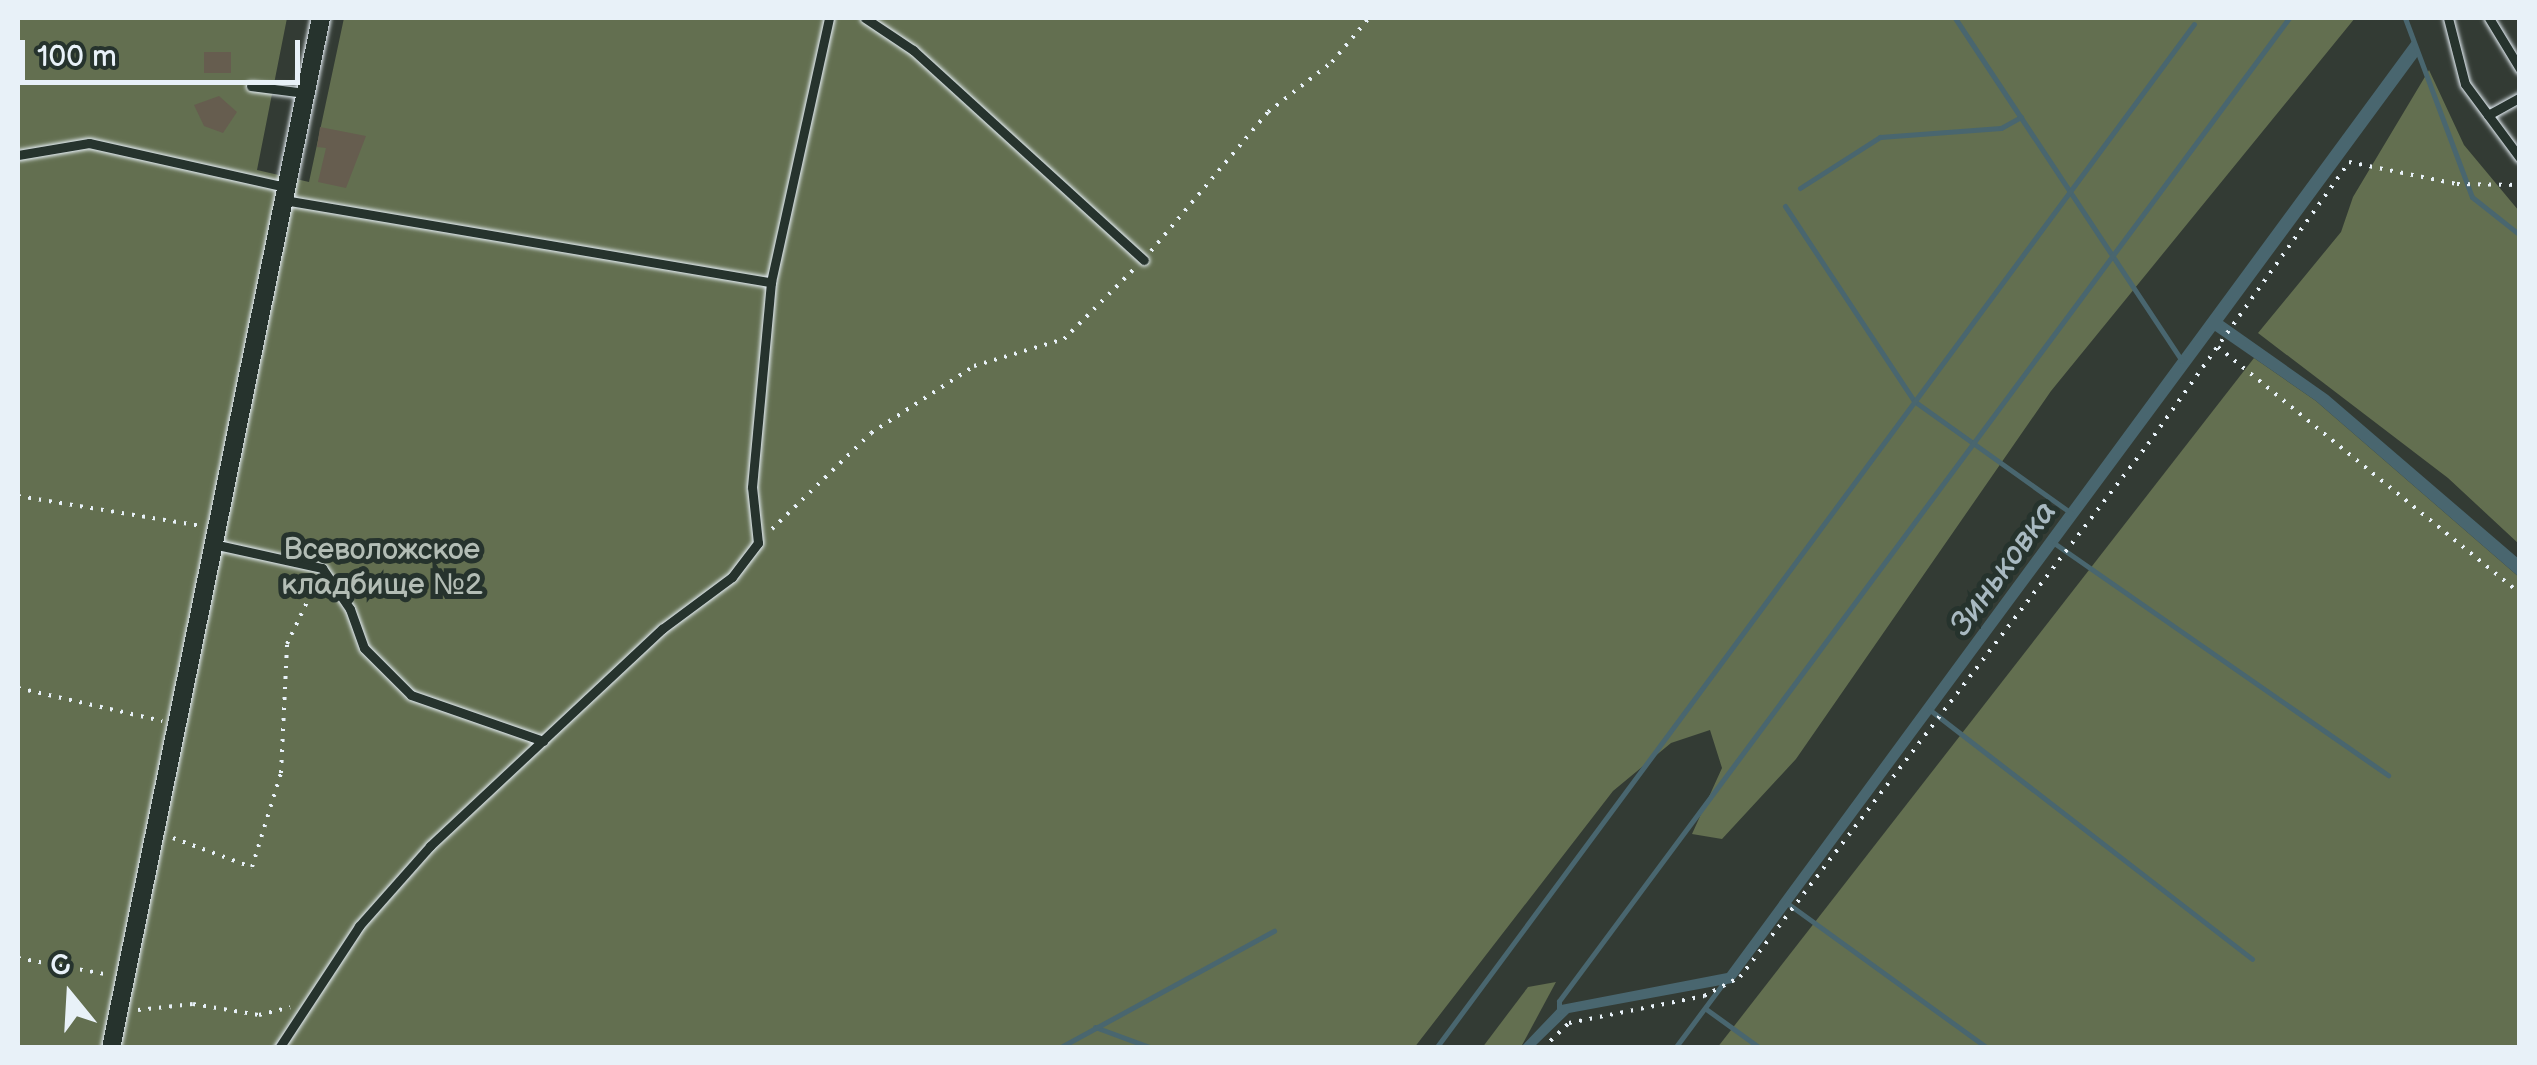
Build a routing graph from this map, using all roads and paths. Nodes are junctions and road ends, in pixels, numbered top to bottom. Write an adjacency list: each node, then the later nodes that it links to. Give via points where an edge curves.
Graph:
1 (320, 18): 9 (street)
2 (829, 18): 17 (lane)
3 (865, 18): 16 (lane, via 913,50)
4 (1369, 18): 16 (path, via 1332,62 1268,112)
5 (2448, 18): 11 (lane, via 2466,84)
6 (2489, 18): 7 (lane)
7 (2520, 70)
8 (251, 86): 9 (lane)
9 (305, 93): 15 (street)
10 (2520, 97): 11 (lane)
11 (2488, 115): 13 (lane)
12 (18, 155): 15 (lane, via 89,144)
13 (2520, 158)
14 (2520, 185): 18 (path, via 2458,184 2349,162)
15 (285, 193): 17 (lane); 20 (street)
16 (1144, 260): 21 (path, via 1064,339 974,366 871,433)
17 (771, 282): 21 (lane, via 752,487)
18 (2218, 346): 23 (path); 34 (path, via 1740,978 1704,996 1569,1023)
19 (18, 496): 20 (path)
20 (215, 536): 22 (lane); 25 (street)
21 (758, 542): 26 (lane, via 732,577 662,629)
22 (322, 568): 26 (lane, via 350,609 364,648 412,695); 27 (path, via 287,644 281,773 252,867)
23 (2520, 593)
24 (18, 688): 25 (path)
25 (176, 724): 27 (street)
26 (543, 741): 30 (lane, via 430,846)
27 (154, 832): 29 (street)
28 (18, 958): 29 (path)
29 (125, 978): 31 (street)
30 (301, 1005): 31 (path, via 260,1015 193,1004 163,1012); 33 (lane)
31 (119, 1008): 32 (street)
32 (110, 1048)
33 (279, 1048)
34 (1543, 1048)

